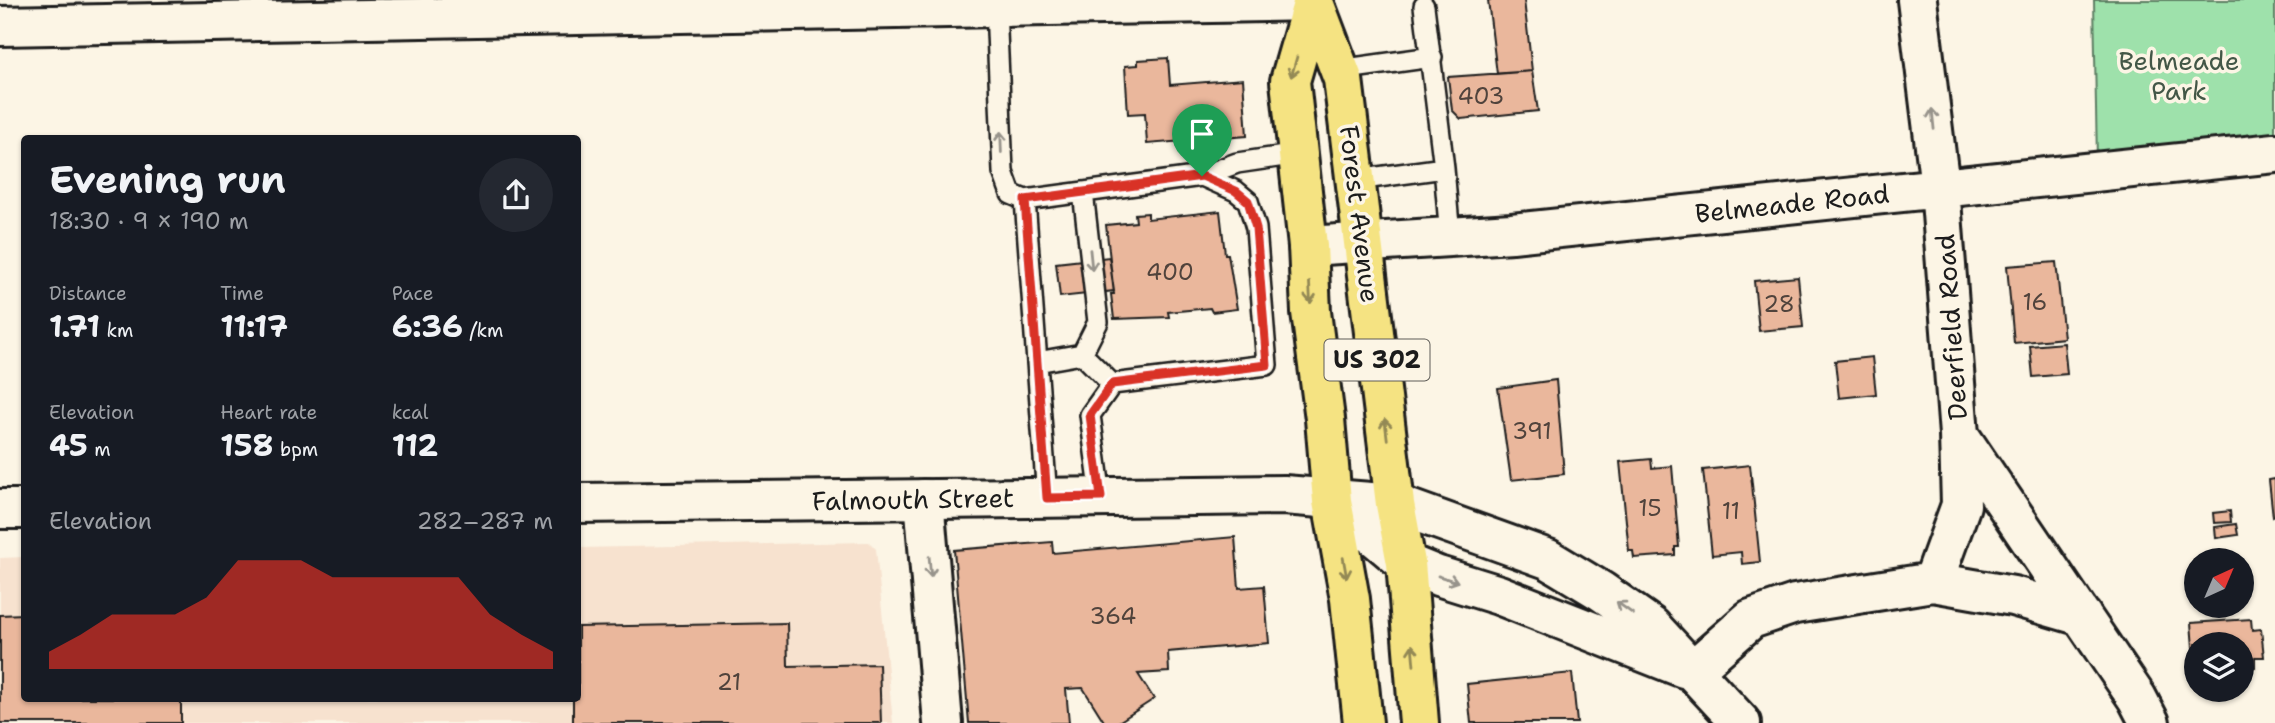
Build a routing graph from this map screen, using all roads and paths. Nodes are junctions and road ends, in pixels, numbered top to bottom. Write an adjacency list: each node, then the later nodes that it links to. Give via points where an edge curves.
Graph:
1 (1917, 0): 14 (street, Deerfield Road, one-way to 1)
2 (1313, 1): 3 (street); 8 (highway, Forest Avenue / US 302); 10 (highway, Forest Avenue / US 302, one-way to 10, via 1290,81)
3 (1090, 3): 5 (street)
4 (1424, 6): 7 (lane)
5 (996, 8): 6 (street); 16 (lane, one-way to 5, via 1011,194 1003,172)
6 (0, 26)
7 (1432, 57): 8 (lane); 11 (lane)
8 (1339, 69): 13 (highway, Forest Avenue / US 302)
9 (2275, 153): 14 (street, Belmeade Road)
10 (1298, 154): 12 (lane, via 1237,163); 19 (highway, Forest Avenue / US 302)
11 (1444, 168): 13 (lane); 17 (lane)
12 (1202, 176): 15 (lane); 22 (lane, via 1248,201 1256,228 1267,365)
13 (1356, 180): 18 (highway, Forest Avenue / US 302)
14 (1940, 187): 17 (street, Belmeade Road); 23 (street, Deerfield Road)
15 (1083, 192): 16 (lane); 20 (lane, one-way to 20, via 1098,322)
16 (1025, 200): 21 (lane)
17 (1450, 237): 18 (street, Belmeade Road)
18 (1364, 243): 19 (street, Belmeade Road); 29 (highway, Forest Avenue / US 302, one-way to 18)
19 (1308, 246): 27 (highway, Forest Avenue / US 302, one-way to 27)
20 (1082, 354): 21 (lane); 22 (lane)
21 (1037, 362): 25 (lane)
22 (1112, 384): 24 (lane, via 1090,415)
23 (1959, 435): 33 (street, via 1961,505); 34 (street, Deerfield Road)
24 (1101, 497): 25 (street, Falmouth Street); 27 (street, Falmouth Street, via 1284,495)
25 (1047, 498): 26 (street, Falmouth Street)
26 (924, 499): 28 (street, Falmouth Street); 36 (street, one-way to 36)
27 (1332, 501): 29 (street, Falmouth Street); 32 (street); 37 (highway, Forest Avenue / US 302, one-way to 37, via 1350,599)
28 (581, 503)
29 (1395, 504): 32 (highway, Forest Avenue / US 302); 35 (street, Falmouth Street, one-way to 29, via 1651,626 1548,559)
30 (0, 509): 31 (street)
31 (21, 509)
32 (1406, 563): 35 (street, one-way to 35, via 1499,594); 38 (highway, Forest Avenue / US 302, one-way to 32)
33 (1933, 582): 34 (street, via 2013,596); 35 (street, via 1795,604 1751,619)
34 (2082, 616): 40 (street, Deerfield Road)
35 (1692, 671): 39 (street, Falmouth Street)
36 (943, 723)
37 (1363, 723)
38 (1419, 723)
39 (1741, 723)
40 (2150, 723)

